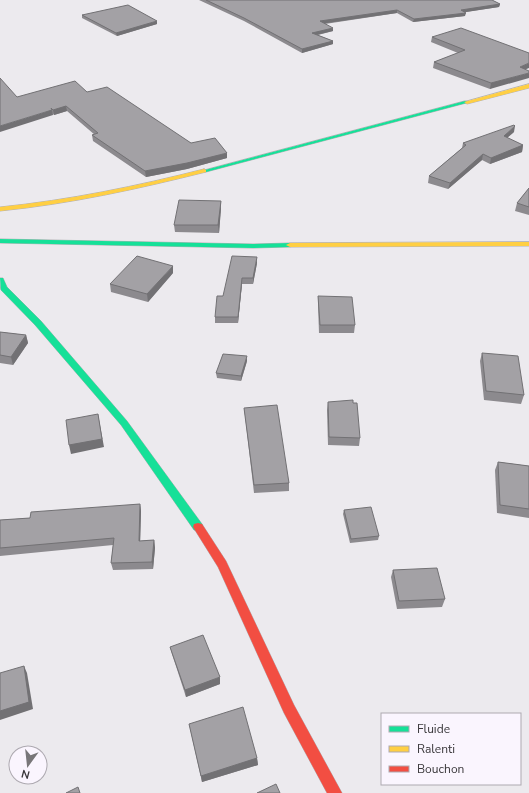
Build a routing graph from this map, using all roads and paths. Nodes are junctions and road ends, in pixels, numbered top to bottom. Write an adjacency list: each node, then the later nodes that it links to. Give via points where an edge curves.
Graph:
1 (529, 86): 2 (main road, via 154,184 46,205)
2 (0, 209)
3 (0, 241): 4 (main road, via 253,246)
4 (529, 244)
5 (0, 280): 6 (main road, via 4,288 38,323 124,423 190,514 222,564 289,709)
6 (335, 793)

